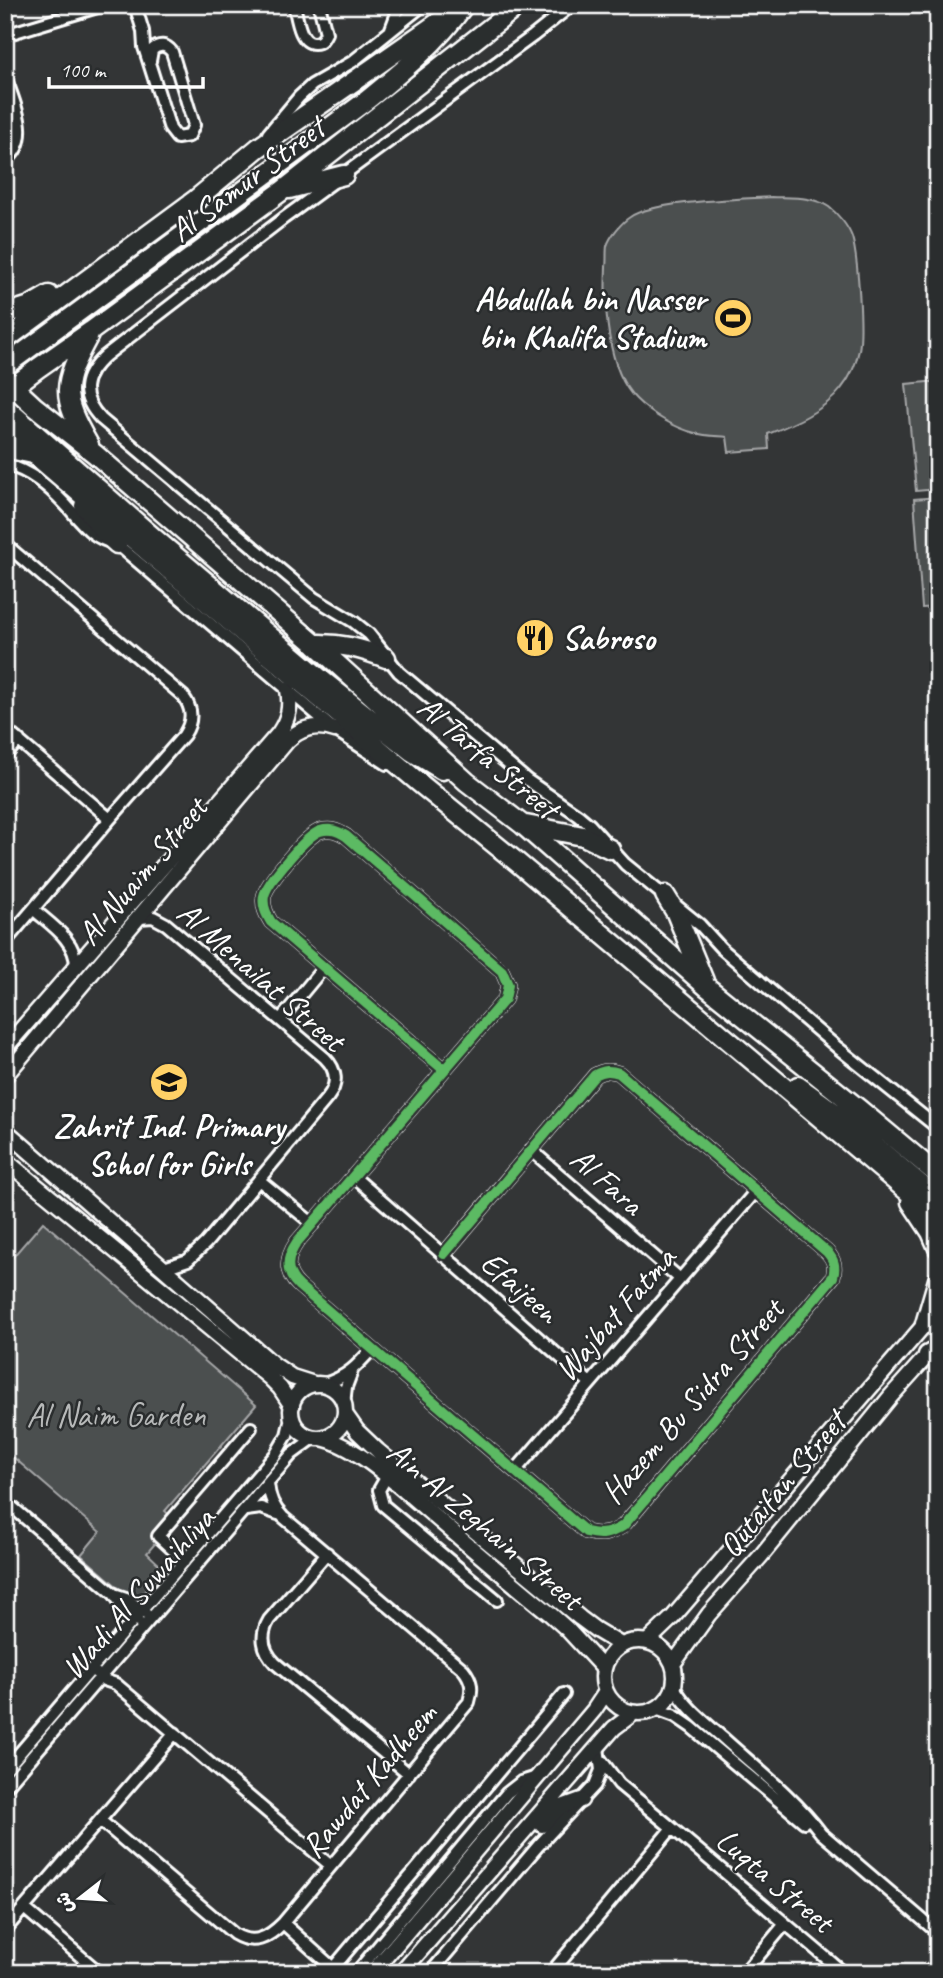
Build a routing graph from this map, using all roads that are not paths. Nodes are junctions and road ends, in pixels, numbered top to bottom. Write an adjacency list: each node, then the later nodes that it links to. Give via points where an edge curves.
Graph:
1 (104, 5): 12 (street)
2 (135, 5): 10 (street)
3 (294, 5): 4 (street, via 303,36 315,43 326,33)
4 (319, 5)
5 (400, 5): 11 (street)
6 (423, 5): 11 (street, Al Samur Street)
7 (464, 5): 16 (main road, Al Samur Street); 24 (main road, via 432,44 388,84)
8 (519, 5): 19 (main road, Al Samur Street)
9 (572, 5): 18 (street, Al Samur Street)
10 (143, 31): 13 (street); 14 (street)
11 (389, 33): 16 (street, Al Samur Street, via 305,91)
12 (5, 35)
13 (162, 46): 14 (street, via 152,50); 14 (street, via 174,55 194,125 189,136 181,138 171,132)
14 (150, 61)
15 (5, 76): 17 (street, via 21,130 18,147)
16 (258, 148): 20 (main road, Al Samur Street)
17 (5, 160)
18 (344, 175): 19 (main road); 26 (street, Al Samur Street, via 105,356 93,367)
19 (282, 191): 22 (main road, Al Samur Street)
20 (76, 287): 21 (main road); 23 (main road, Al Samur Street)
21 (5, 314)
22 (91, 331): 25 (main road, Al Samur Street); 30 (main road, via 67,382 72,410)
23 (5, 340)
24 (5, 366)
25 (7, 386): 30 (main road, Al Tarfa Street)
26 (86, 386): 37 (street, Al Tarfa Street, via 89,404 101,419 314,598 362,628)
27 (5, 407): 44 (main road, via 322,680 411,751)
28 (5, 429): 31 (main road, Al Tarfa Street)
29 (5, 448): 31 (main road)
30 (95, 454): 36 (main road, Al Tarfa Street)
31 (36, 455): 33 (main road, Al Tarfa Street)
32 (5, 464): 35 (street, Al Tarfa Street, via 26,471 97,537)
33 (71, 485): 35 (main road, via 90,516); 43 (main road, Al Tarfa Street)
34 (5, 544): 45 (street, via 183,696 190,708 191,722 184,735)
35 (117, 544): 38 (street, Al Tarfa Street)
36 (315, 644): 37 (main road, via 358,647); 44 (main road, Al Tarfa Street)
37 (386, 658): 47 (street, Al Tarfa Street, via 527,780 584,820)
38 (288, 690): 40 (street, Al Tarfa Street); 53 (street, Al Nuaim Street, via 288,718 279,733)
39 (5, 729): 41 (street)
40 (335, 730): 43 (street, Al Tarfa Street); 50 (street, Al Nuaim Street, via 311,727 288,740)
41 (19, 740): 42 (street); 45 (street)
42 (5, 756)
43 (417, 781): 59 (main road, Al Tarfa Street)
44 (467, 782): 46 (main road, Al Tarfa Street)
45 (110, 819): 49 (street)
46 (523, 825): 47 (main road, via 583,836); 56 (main road, Al Tarfa Street)
47 (610, 849): 48 (street, Al Tarfa Street)
48 (665, 895): 56 (main road); 62 (street, Al Tarfa Street, via 838,1048)
49 (33, 909): 51 (street); 52 (street)
50 (139, 918): 57 (street, Al Menailat Street, via 158,919); 61 (street, Al Nuaim Street)
51 (5, 942)
52 (69, 942): 53 (street); 54 (street)
53 (95, 944): 54 (street, Al Nuaim Street)
54 (76, 966): 58 (street, Al Nuaim Street)
55 (324, 967): 57 (street); 60 (street, Hazem Bu Sidra Street); 60 (street, Hazem Bu Sidra Street, via 271,922 264,898 268,885 309,836 332,830 346,836 506,978 505,999)
56 (707, 987): 66 (main road, Al Tarfa Street)
57 (280, 1020): 69 (street, Al Menailat Street, via 330,1062 335,1080 328,1097)
58 (5, 1048)
59 (750, 1059): 68 (main road, Al Tarfa Street); 71 (main road, via 831,1109)
60 (443, 1070): 67 (street, Hazem Bu Sidra Street)
61 (5, 1076)
62 (938, 1128)
63 (5, 1129): 76 (street)
64 (531, 1150): 70 (street, Hazem Bu Sidra Street, via 595,1075 611,1071 619,1073); 75 (street, Hazem Bu Sidra Street); 77 (street, Al Fara)
65 (5, 1160): 87 (street, via 270,1378)
66 (938, 1175)
67 (353, 1176): 73 (street, Hazem Bu Sidra Street); 75 (street, Efaijeen)
68 (892, 1177): 72 (main road, Al Tarfa Street); 74 (main road)
69 (259, 1180): 73 (street); 76 (street, Al Menailat Street, via 195,1255)
70 (756, 1191): 77 (street, Wajbat Fatma); 90 (street, Hazem Bu Sidra Street, via 827,1252 836,1268 833,1277 622,1526 599,1535 586,1532)
71 (938, 1199)
72 (938, 1217)
73 (313, 1224): 81 (street, Hazem Bu Sidra Street, via 288,1257 291,1276)
74 (938, 1248)
75 (444, 1254): 84 (street, Efaijeen)
76 (164, 1268): 85 (street, via 279,1369)
77 (679, 1278): 84 (street, Wajbat Fatma)
78 (938, 1280): 80 (main road)
79 (938, 1307): 80 (street)
80 (925, 1324): 100 (street)
81 (372, 1349): 83 (street); 90 (street, Hazem Bu Sidra Street)
82 (934, 1350): 103 (street, Qutaifan Street, via 709,1614)
83 (352, 1371): 85 (street); 86 (street)
84 (590, 1383): 90 (street, Wajbat Fatma)
85 (319, 1384): 86 (street, via 337,1391); 87 (street, via 302,1389)
86 (345, 1409): 89 (street, via 339,1428); 101 (street, Ain Al Zeghain Street, via 356,1431 377,1451 580,1618)
87 (292, 1410): 89 (street, via 293,1421 302,1432); 97 (street, Wadi Al Suwaihliya, via 287,1435 276,1454)
88 (251, 1428): 97 (street, via 158,1536)
89 (318, 1437): 91 (street, Ain Al Zeghain Street, via 350,1449); 92 (street, Wadi Al Suwaihliya, via 292,1454)
90 (514, 1471)
91 (387, 1476): 98 (street, via 379,1490 383,1505); 104 (street, Ain Al Zeghain Street, via 567,1629)
92 (268, 1483): 94 (street, Wadi Al Suwaihliya); 95 (street, Rawdat Kadheem, via 273,1505)
93 (5, 1502): 99 (street, via 114,1594 126,1598)
94 (246, 1510): 95 (street, Rawdat Kadheem, via 261,1508); 99 (street, Wadi Al Suwaihliya)
95 (283, 1517): 96 (street, Rawdat Kadheem)
96 (327, 1553): 115 (street, Rawdat Kadheem, via 469,1676 469,1702); 115 (street, via 269,1620 265,1649)
97 (185, 1561): 99 (street, Wadi Al Suwaihliya)
98 (497, 1600)
99 (143, 1618): 102 (street, Wadi Al Suwaihliya)
100 (648, 1642): 101 (street); 103 (street, via 664,1651)
101 (621, 1645): 104 (street)
102 (104, 1664): 105 (street, Wadi Al Suwaihliya); 106 (street)
103 (673, 1664): 107 (street)
104 (604, 1669): 108 (street)
105 (96, 1673): 106 (street); 114 (street, Wadi Al Suwaihliya); 119 (street, Wadi Al Suwaihliya)
106 (116, 1684): 112 (street)
107 (674, 1687): 110 (street); 123 (street, via 691,1709 773,1782)
108 (606, 1692): 111 (street, via 618,1706); 116 (street)
109 (564, 1694): 127 (street, via 333,1968)
110 (656, 1709): 111 (street); 123 (street, via 691,1727)
111 (634, 1713): 113 (street, via 614,1728)
112 (175, 1733): 121 (street); 125 (street)
113 (599, 1753): 117 (street); 118 (street, Luqta Street); 124 (street)
114 (5, 1770)
115 (409, 1774): 125 (street, Rawdat Kadheem)
116 (537, 1777): 133 (street, via 507,1793); 134 (street)
117 (598, 1778): 118 (street, Luqta Street); 120 (street)
118 (619, 1784): 122 (street, Luqta Street)
119 (5, 1788)
120 (581, 1800): 124 (street, via 559,1808 526,1844); 136 (street)
121 (101, 1821): 126 (street); 127 (street, Rawdat Kadheem, via 240,1938 261,1940)
122 (672, 1828): 128 (street, Luqta Street); 137 (street, Luqta Street)
123 (821, 1833): 130 (street)
124 (506, 1852): 135 (street)
125 (331, 1866): 127 (street, Rawdat Kadheem)
126 (24, 1908): 129 (street); 132 (street)
127 (283, 1923)
128 (785, 1924): 138 (street); 139 (street, Luqta Street)
129 (5, 1930)
130 (938, 1933)
131 (938, 1961): 140 (street)
132 (100, 1973)
133 (356, 1973)
134 (372, 1973)
135 (401, 1973)
136 (430, 1973)
137 (551, 1973)
138 (744, 1973)
139 (844, 1973)
140 (928, 1973)

